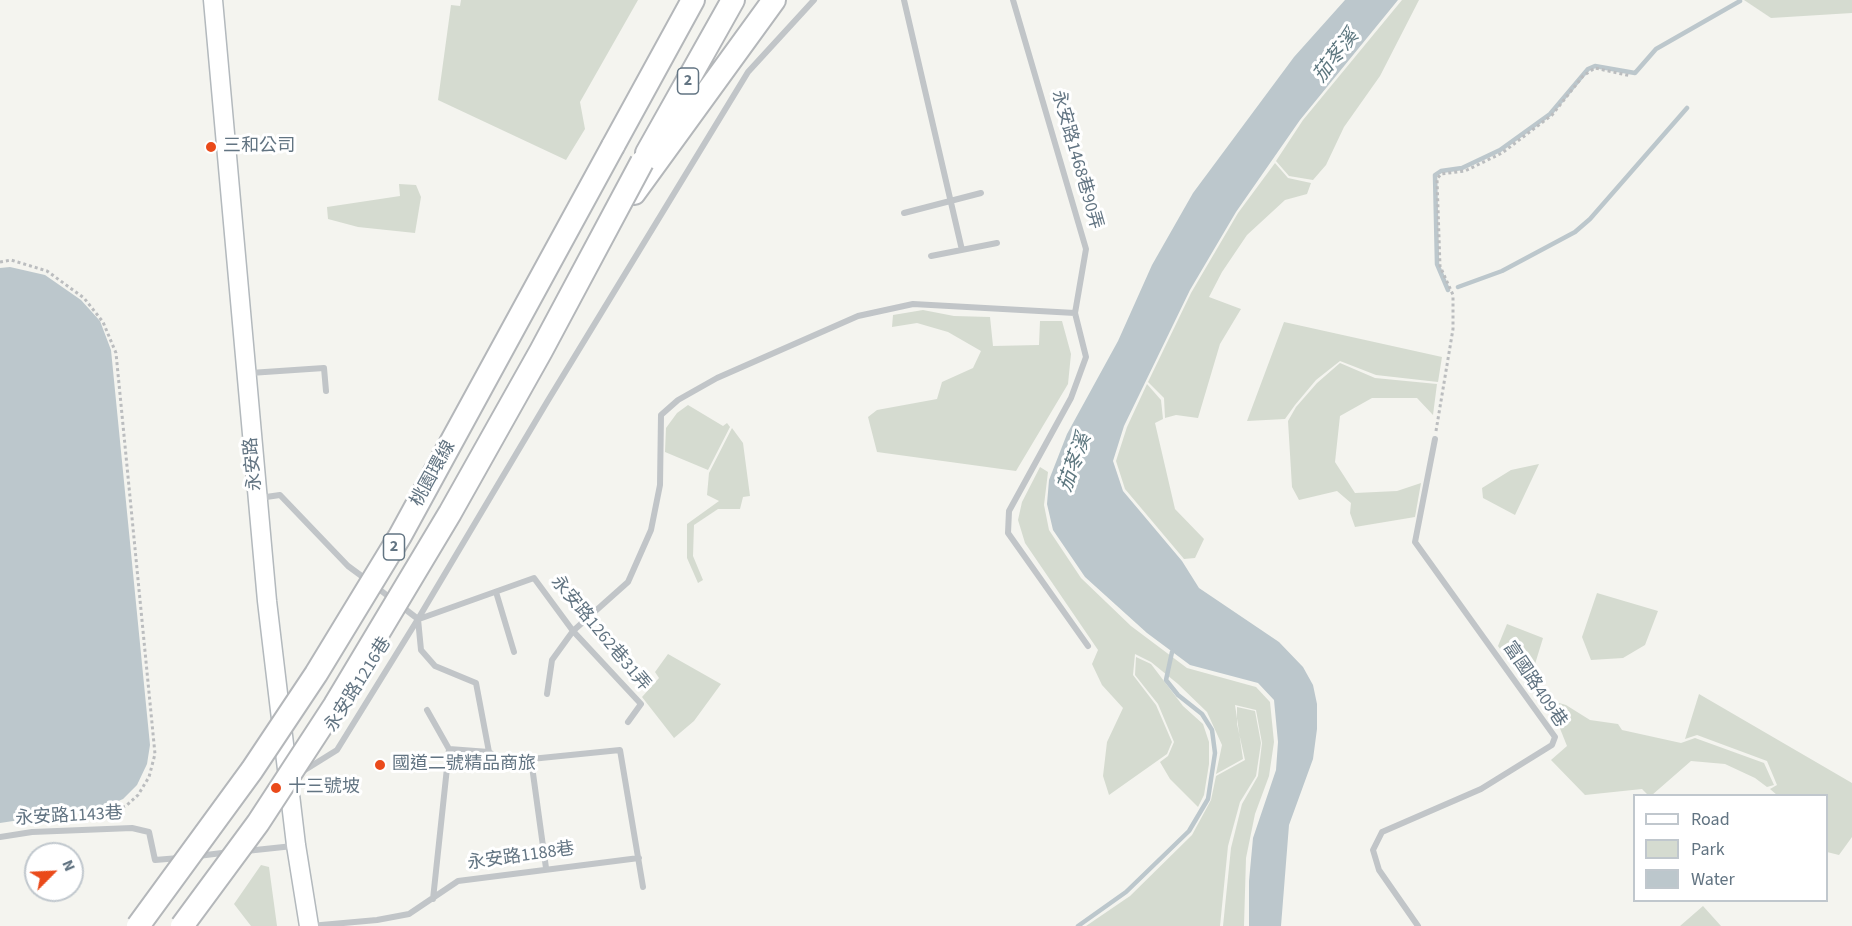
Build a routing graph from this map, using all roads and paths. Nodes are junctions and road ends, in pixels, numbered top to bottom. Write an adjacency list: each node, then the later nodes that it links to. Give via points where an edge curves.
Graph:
1 (213, 0): 18 (main road, 永安路)
2 (693, 0): 41 (highway, 桃園環線 / 2, bridge, via 400,536 252,770)
3 (733, 0): 9 (highway, 桃園環線 / 2)
4 (774, 0): 9 (highway)
5 (814, 0): 23 (lane, 永安路1216巷, via 748,72)
6 (904, 0): 11 (lane)
7 (1013, 0): 17 (lane, 永安路1468巷90弄, via 1086,249)
8 (1631, 76): 20 (path, via 1595,68 1583,75 1552,115 1502,153 1465,171 1441,174 1437,179 1440,266 1453,295 1453,329)
9 (647, 165): 42 (highway, 桃園環線 / 2, bridge, via 603,235 450,513 335,705 258,823)
10 (981, 193): 11 (lane)
11 (951, 200): 12 (lane); 14 (lane)
12 (904, 213)
13 (997, 243): 14 (lane)
14 (963, 249): 15 (lane)
15 (931, 256)
16 (0, 262): 34 (path, via 11,260 47,271 84,298 103,322 116,353 155,754 138,795 126,806)
17 (1075, 313): 24 (lane, via 902,306 858,316 717,378 678,400 661,415 660,485 651,530 628,582); 25 (lane, 永安路1468巷90弄, via 1086,357 1071,398 1009,511 1008,533)
18 (246, 374): 19 (lane, via 324,368); 21 (main road, 永安路)
19 (326, 390)
20 (1435, 438): 44 (lane, 富國路409巷, via 1415,542 1555,737 1552,745 1481,789 1382,832 1373,850 1379,870)
21 (257, 498): 23 (lane, via 280,495 348,566); 33 (main road, 永安路)
22 (496, 592): 23 (lane, 永安路1262巷31弄); 24 (lane, 永安路1262巷31弄, via 534,578); 26 (lane)
23 (418, 619): 31 (lane, via 422,650 435,666 476,683); 33 (lane, 永安路1216巷, via 336,750)
24 (573, 630): 27 (lane, via 552,660); 29 (lane, 永安路1262巷31弄, via 641,704)
25 (1088, 646)
26 (514, 652)
27 (547, 694)
28 (427, 710): 30 (lane)
29 (628, 722)
30 (449, 749): 31 (lane); 40 (lane)
31 (489, 752): 32 (lane, via 506,764)
32 (531, 759): 37 (lane, via 620,750); 38 (lane)
33 (290, 780): 36 (main road, 永安路)
34 (64, 820)
35 (0, 837): 36 (lane, 永安路1143巷, via 132,828 149,832 155,860)
36 (296, 845): 43 (main road, 永安路)
37 (639, 858): 38 (lane, 永安路1188巷); 39 (lane)
38 (546, 868): 40 (lane, 永安路1188巷, via 458,881)
39 (643, 887)
40 (433, 899): 43 (lane, 永安路1188巷, via 409,914)
41 (138, 926)
42 (182, 926)
43 (309, 926)
44 (1418, 926)

